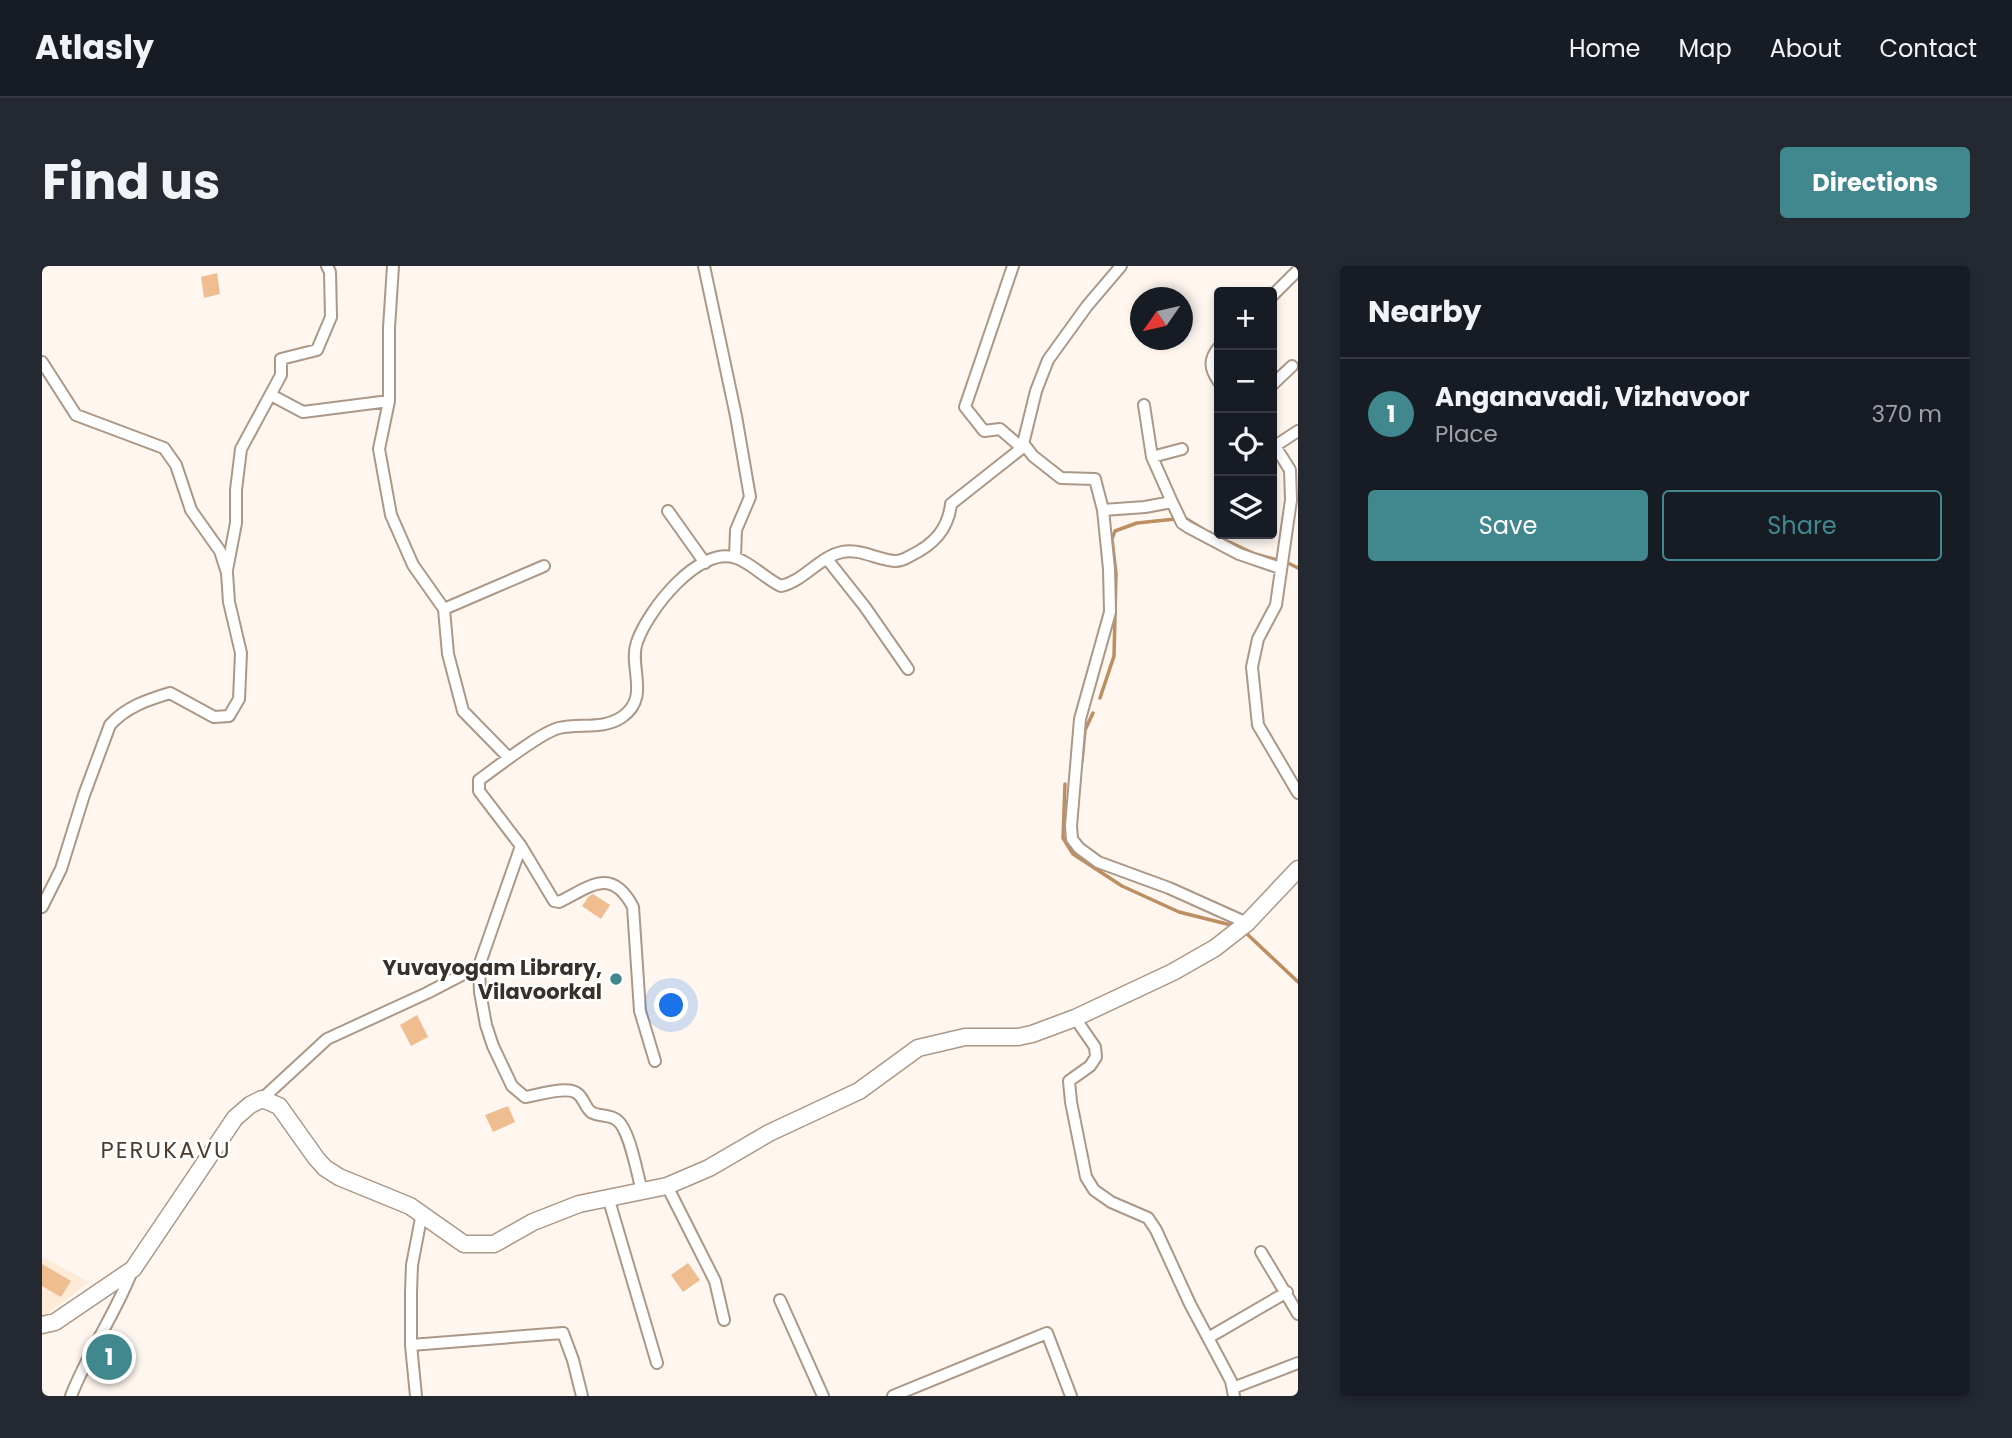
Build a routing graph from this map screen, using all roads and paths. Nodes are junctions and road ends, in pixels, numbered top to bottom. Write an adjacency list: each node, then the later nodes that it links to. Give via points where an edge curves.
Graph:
1 (327, 266): 14 (street, via 331,317 317,350 281,359 281,375)
2 (393, 266): 15 (street)
3 (704, 266): 25 (street, via 750,497 736,530)
4 (1013, 266): 18 (street, via 965,407 984,431 1000,429)
5 (1121, 266): 18 (street, via 1048,360)
6 (1298, 270): 7 (street)
7 (1277, 291)
8 (1214, 353): 11 (street)
9 (42, 362): 12 (street)
10 (1292, 366): 13 (street)
11 (1214, 372)
12 (47, 378): 30 (street, via 76,415 164,448 176,464 191,510 220,551)
13 (1277, 380)
14 (271, 395): 15 (street, via 303,412); 30 (street, via 242,449)
15 (389, 401): 31 (street, via 379,449 391,515 413,565)
16 (1144, 405): 20 (street)
17 (1298, 431): 22 (street, via 1275,446 1290,470)
18 (1022, 446): 23 (street, via 1061,478 1095,479); 26 (street, via 951,504 940,537 922,551 899,562 849,551)
19 (1182, 449): 20 (street)
20 (1152, 457): 21 (street)
21 (1172, 502): 23 (street); 28 (street, via 1182,523 1239,554)
22 (1294, 504): 28 (street)
23 (1102, 510): 38 (street, via 1110,612 1080,719 1072,839 1098,862)
24 (668, 511): 27 (street)
25 (735, 557): 26 (street, via 781,586); 27 (street)
26 (827, 559): 32 (street)
27 (705, 563): 33 (street, via 675,583 645,623 635,646 638,691 623,716 606,724 558,728)
28 (1282, 564): 34 (street, via 1276,605 1258,639 1252,667 1254,701 1258,726)
29 (544, 566): 31 (street)
30 (227, 573): 37 (street, via 240,653 239,699 229,716 214,718 170,692 118,716 110,725 61,869)
31 (444, 609): 33 (street, via 448,654 463,711)
32 (908, 669)
33 (509, 758): 35 (street, via 477,786)
34 (1298, 793)
35 (521, 846): 39 (street); 41 (street, via 554,901 601,881 629,899 640,1011)
36 (1298, 869): 38 (street)
37 (42, 906)
38 (1247, 923): 40 (street, via 1194,961)
39 (479, 966): 42 (street, via 327,1038); 44 (street, via 486,1025 512,1086 526,1097 569,1090 578,1093 594,1114 619,1121)
40 (1075, 1018): 43 (street, via 1018,1037 965,1037 918,1048 859,1091); 54 (street, via 1091,1040 1096,1057 1069,1081 1086,1177 1094,1190 1111,1202 1148,1218)
41 (655, 1061)
42 (262, 1099): 46 (street, via 279,1106 325,1168); 48 (street, via 235,1118)
43 (667, 1186): 44 (street); 52 (street, via 716,1281)
44 (642, 1191): 45 (street)
45 (608, 1197): 46 (street, via 554,1213 494,1244 478,1246 464,1244); 56 (street)
46 (422, 1213): 55 (street, via 412,1265)
47 (1261, 1252): 49 (street)
48 (134, 1269): 53 (street, via 55,1322); 59 (street)
49 (1287, 1292): 51 (street); 54 (street)
50 (780, 1300): 62 (street)
51 (1298, 1314)
52 (724, 1320)
53 (42, 1325)
54 (1208, 1338): 58 (street)
55 (411, 1345): 60 (street); 61 (street, via 563,1334)
56 (657, 1363)
57 (1298, 1363): 58 (street)
58 (1233, 1392)
59 (71, 1396)
60 (416, 1396)
61 (582, 1396)
62 (823, 1396)
63 (893, 1396): 64 (street, via 1047,1333)
64 (1071, 1396)

